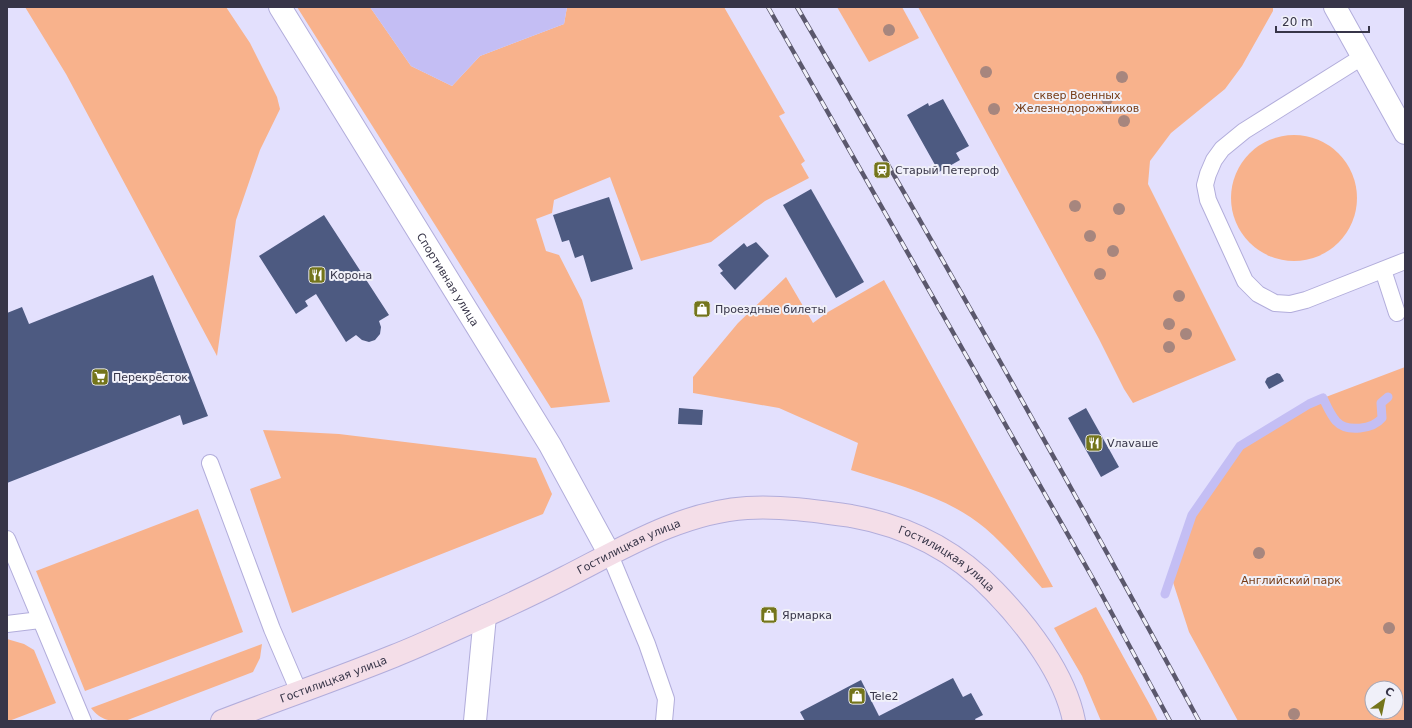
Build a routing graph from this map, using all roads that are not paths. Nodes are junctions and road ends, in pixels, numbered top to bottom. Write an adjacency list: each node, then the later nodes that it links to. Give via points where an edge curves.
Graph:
1 (280, 7): 10 (street, Спортивная улица, via 550,445)
2 (1335, 7): 3 (street)
3 (1362, 57): 4 (street); 6 (lane, via 1244,131 1222,149 1214,160 1205,184 1208,200 1245,281 1258,294 1275,303 1290,304 1306,300)
4 (1405, 133)
5 (1405, 262): 6 (lane)
6 (1383, 270): 7 (lane)
7 (1397, 313)
8 (210, 463): 14 (lane, via 272,629)
9 (7, 539): 12 (lane)
10 (610, 554): 11 (main road, Гостилицкая улица); 18 (lane, via 666,698); 19 (main road, Гостилицкая улица, via 668,527 707,515 746,508 804,508 863,518 900,530 947,550 983,578 1006,603 1056,674)
11 (485, 616): 14 (main road, Гостилицкая улица, via 396,656); 17 (street)
12 (40, 620): 13 (lane); 15 (lane)
13 (7, 624)
14 (299, 692): 16 (main road, Гостилицкая улица)
15 (83, 721)
16 (222, 721)
17 (475, 721)
18 (664, 721)
19 (1074, 721)

